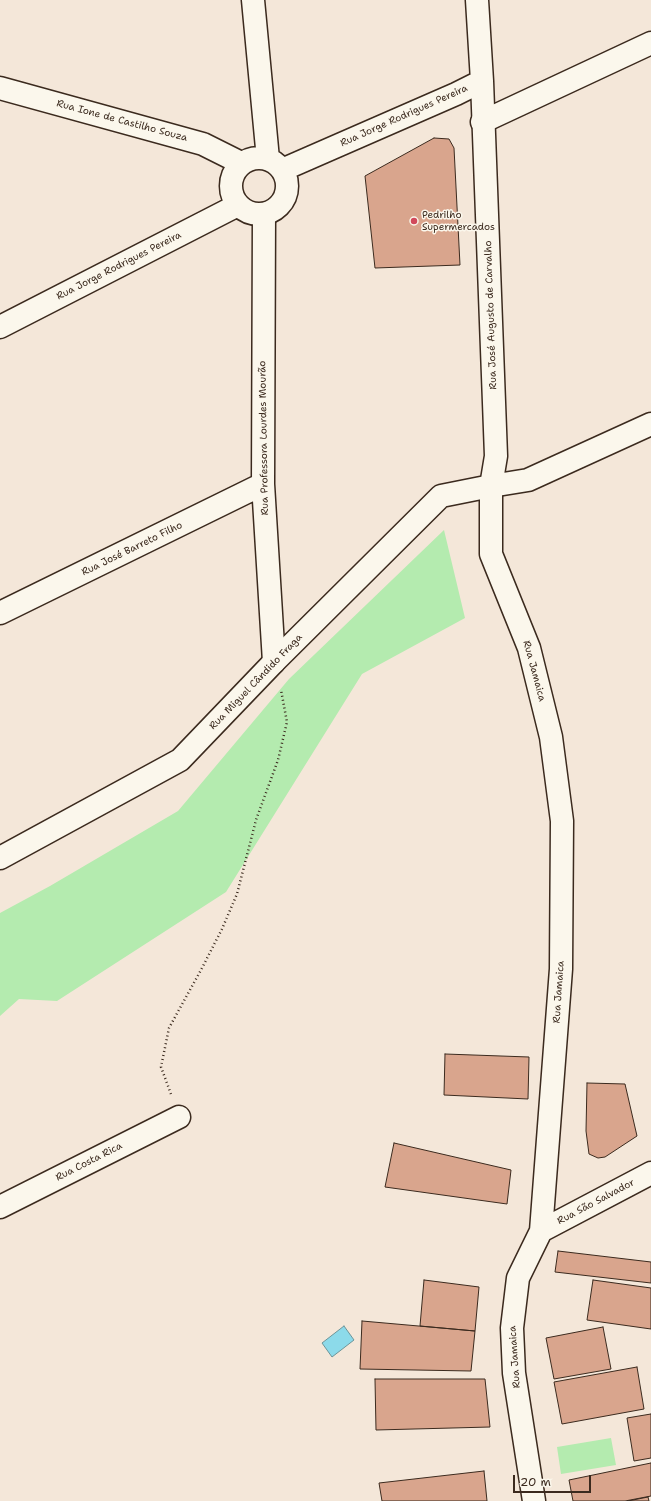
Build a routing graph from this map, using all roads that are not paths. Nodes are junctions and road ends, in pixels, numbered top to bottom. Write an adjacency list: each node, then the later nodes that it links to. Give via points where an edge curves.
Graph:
1 (253, 0): 8 (street)
2 (477, 0): 4 (street, Rua José Augusto de Carvalho)
3 (651, 43): 6 (street)
4 (482, 81): 6 (street, Rua José Augusto de Carvalho); 8 (street, Rua Jorge Rodrigues Pereira, via 456,94)
5 (0, 88): 7 (street, Rua Ione de Castilho Souza, via 203,144)
6 (482, 122): 14 (street, Rua José Augusto de Carvalho, via 496,456)
7 (241, 163): 8 (street, via 259,158); 9 (street, via 231,179 230,188)
8 (275, 165): 10 (street, via 286,179 285,197 280,205)
9 (238, 205): 10 (street, via 246,211); 11 (street, Rua Jorge Rodrigues Pereira)
10 (264, 214): 13 (street, Rua Professora Lourdes Mourão)
11 (0, 327)
12 (651, 424): 14 (street, Rua Miguel Cândido Fraga, via 528,480)
13 (263, 484): 15 (street, Rua José Barreto Filho); 16 (street, Rua Professora Lourdes Mourão)
14 (491, 486): 16 (street, Rua Miguel Cândido Fraga, via 441,496); 21 (street, Rua Jamaica, via 491,554 529,648 551,737 562,821 561,969)
15 (0, 613)
16 (274, 662): 17 (street, Rua Miguel Cândido Fraga, via 180,760)
17 (0, 858)
18 (179, 1117): 20 (street, Rua Costa Rica)
19 (651, 1173): 21 (street, Rua São Salvador)
20 (0, 1207)
21 (541, 1231): 22 (street, Rua Jamaica, via 518,1278 512,1328 514,1373)
22 (534, 1501)

